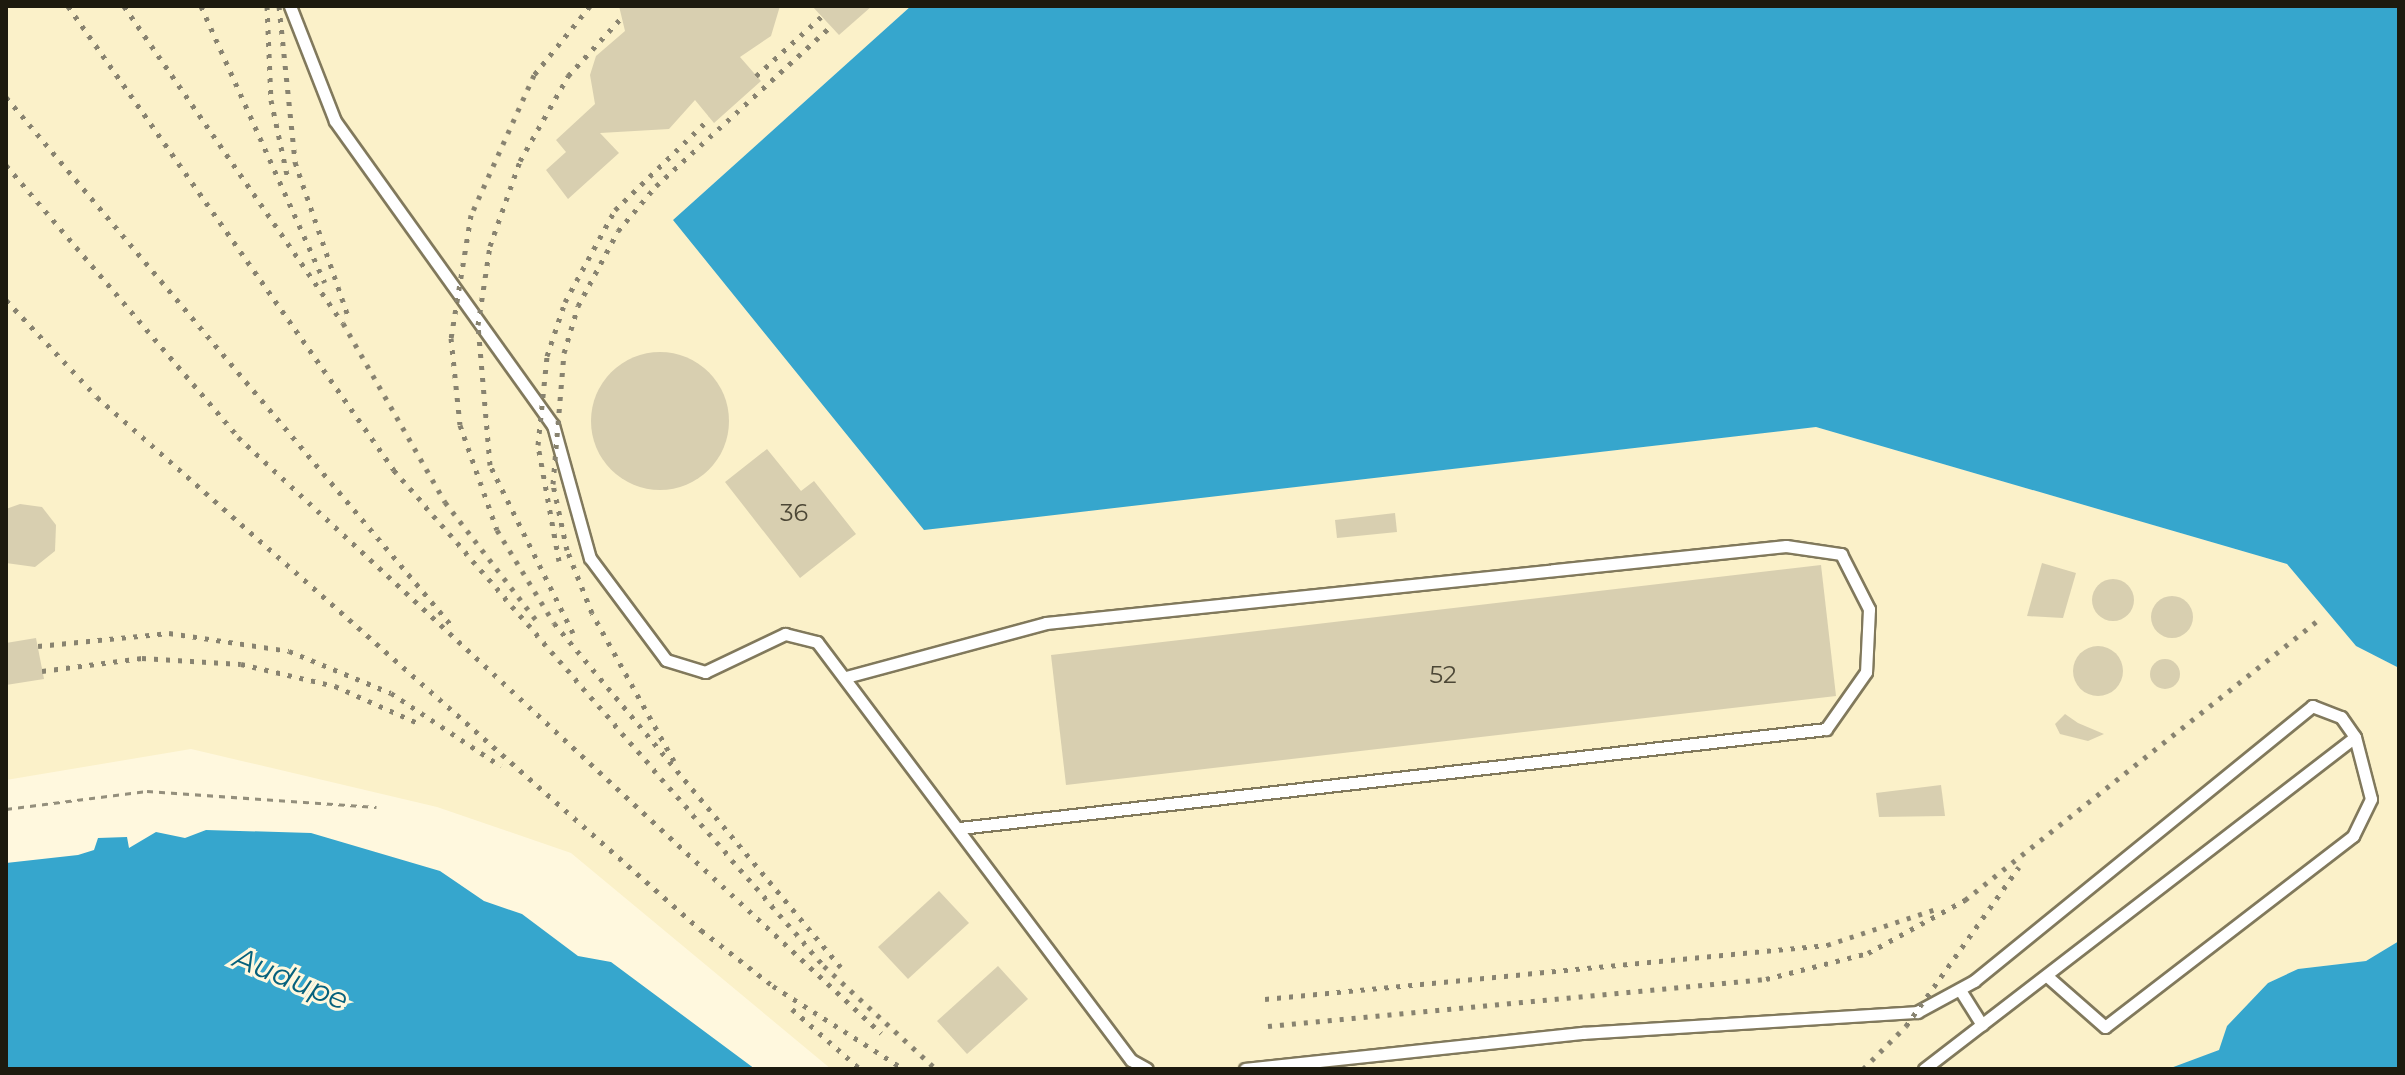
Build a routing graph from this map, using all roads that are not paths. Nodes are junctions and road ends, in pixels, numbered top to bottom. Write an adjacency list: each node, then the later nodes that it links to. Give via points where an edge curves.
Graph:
1 (290, 6): 2 (lane, via 335,121 553,425 590,558 666,660 705,672 785,634 817,642)
2 (846, 677): 4 (lane); 4 (lane, via 1046,623 1786,546 1841,554 1869,609 1866,672 1826,729)
3 (2355, 737): 5 (lane); 5 (lane, via 2371,799 2353,836 2105,1027); 6 (lane, via 2341,717 2312,706)
4 (960, 828): 8 (lane, via 1131,1060)
5 (2048, 977): 7 (lane)
6 (1960, 990): 7 (lane); 9 (lane, via 1917,1012 1569,1034)
7 (1982, 1025): 10 (lane)
8 (1147, 1069)
9 (1245, 1069)
10 (1924, 1069)

